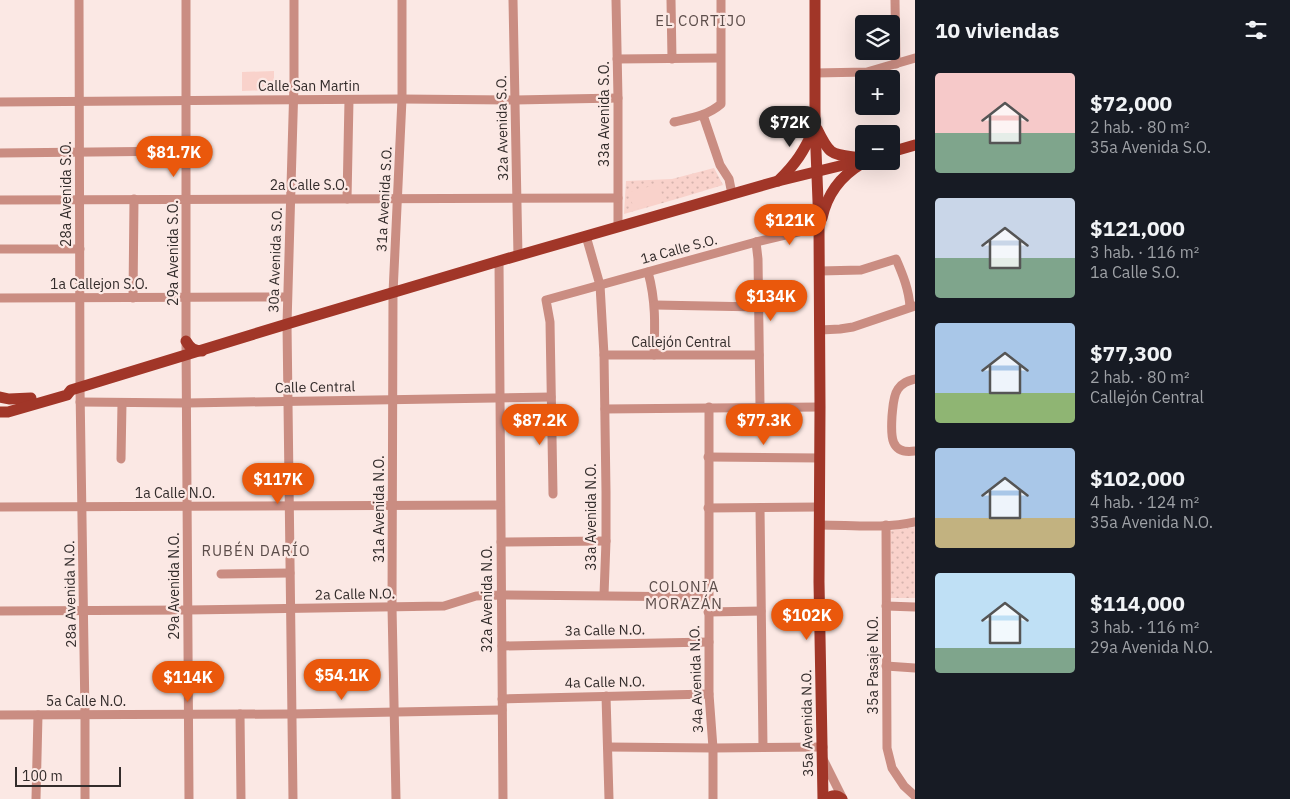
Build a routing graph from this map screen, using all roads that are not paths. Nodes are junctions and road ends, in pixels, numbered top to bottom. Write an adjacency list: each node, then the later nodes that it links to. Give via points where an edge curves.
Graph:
1 (79, 0): 24 (street, 28a Avenida S.O.)
2 (186, 0): 22 (street, 29a Avenida S.O.)
3 (294, 0): 19 (street, 30a Avenida S.O.)
4 (402, 0): 18 (street, 31a Avenida S.O.)
5 (513, 0): 21 (street, 32a Avenida S.O.)
6 (616, 0): 13 (street, 33a Avenida S.O.)
7 (671, 0): 14 (street)
8 (721, 0): 11 (street)
9 (815, 0): 16 (main road)
10 (895, 0): 15 (street)
11 (720, 58): 14 (street); 25 (street, via 721,104)
12 (915, 58): 15 (street)
13 (617, 59): 14 (street); 17 (street, 33a Avenida S.O.)
14 (672, 59)
15 (896, 64): 16 (street, via 867,72)
16 (815, 73): 27 (main road)
17 (618, 98): 21 (street, Calle San Martin); 41 (street, 33a Avenida S.O.)
18 (402, 99): 20 (street, Calle San Martin); 21 (street, Calle San Martin); 39 (street, 31a Avenida S.O.)
19 (293, 100): 20 (street, Calle San Martin); 22 (street, Calle San Martin); 44 (street, 30a Avenida S.O.)
20 (348, 100): 45 (street)
21 (515, 100): 40 (street, 32a Avenida S.O.)
22 (186, 101): 24 (street, Calle San Martin); 30 (street, 29a Avenida S.O.)
23 (0, 102): 24 (street, Calle San Martin)
24 (80, 102): 31 (street, 28a Avenida S.O.)
25 (703, 115): 26 (street); 38 (street)
26 (674, 122)
27 (815, 125): 33 (main road, via 830,151); 36 (main road); 37 (main road, via 804,151)
28 (915, 144): 29 (main road)
29 (900, 149)
30 (186, 151): 31 (street); 43 (street, 29a Avenida S.O.)
31 (80, 152): 32 (street); 47 (street, 28a Avenida S.O.)
32 (0, 153)
33 (855, 158)
34 (855, 162): 36 (main road)
35 (855, 167): 49 (main road, via 830,196)
36 (817, 172): 37 (main road); 49 (main road)
37 (778, 181): 38 (main road)
38 (732, 194): 48 (main road)
39 (397, 198): 40 (street, 2a Calle S.O.); 45 (street, 2a Calle S.O.); 59 (street, 31a Avenida S.O.)
40 (516, 198): 41 (street, 2a Calle S.O.); 54 (street, 32a Avenida S.O.)
41 (618, 198): 48 (street, 33a Avenida S.O.)
42 (134, 199): 43 (street, 2a Calle S.O.); 47 (street, 2a Calle S.O.); 63 (street)
43 (186, 199): 44 (street, 2a Calle S.O.); 64 (street, 29a Avenida S.O.)
44 (291, 199): 45 (street, 2a Calle S.O.); 60 (street, 30a Avenida S.O.)
45 (347, 199)
46 (0, 200): 47 (street, 2a Calle S.O.)
47 (80, 200): 53 (street, 28a Avenida S.O.)
48 (618, 227): 50 (main road)
49 (819, 227): 51 (street, 1a Calle S.O.); 56 (main road, 35a Avenida N.O.)
50 (586, 236): 54 (main road); 58 (street)
51 (756, 242): 57 (street, 1a Calle S.O.); 67 (street)
52 (0, 249): 53 (street)
53 (80, 249): 62 (street, 28a Avenida S.O.)
54 (518, 256): 55 (main road)
55 (499, 261): 59 (main road); 81 (street)
56 (820, 271): 66 (street, via 861,270 896,259); 69 (main road, 35a Avenida N.O.)
57 (648, 272): 58 (street, 1a Calle S.O.); 65 (street)
58 (600, 285): 72 (street); 79 (street, 1a Calle S.O., via 546,300 550,322)
59 (393, 293): 68 (main road); 82 (street, 31a Avenida S.O.)
60 (287, 297): 64 (street, 1a Callejon S.O.); 68 (street, 30a Avenida S.O.)
61 (0, 298): 62 (street, 1a Callejon S.O.)
62 (80, 298): 63 (street, 1a Callejon S.O.); 77 (street, 28a Avenida S.O.)
63 (133, 298): 64 (street, 1a Callejon S.O.)
64 (186, 298): 70 (street, 29a Avenida S.O.)
65 (655, 306): 67 (street); 73 (street)
66 (913, 306): 69 (street, via 853,327)
67 (759, 307): 74 (street)
68 (287, 324): 71 (main road); 84 (street, 30a Avenida S.O.)
69 (820, 330): 88 (main road, 35a Avenida N.O.)
70 (186, 341): 71 (main road, via 191,348); 75 (street, 29a Avenida S.O.)
71 (202, 351): 75 (main road)
72 (604, 355): 73 (street, Callejón Central); 90 (street)
73 (654, 355): 74 (street, Callejón Central)
74 (759, 355): 87 (street)
75 (186, 356): 77 (main road); 86 (street, 29a Avenida S.O.)
76 (915, 379): 92 (street, via 903,383 897,390 891,434 893,443 898,447)
77 (76, 389): 80 (main road, via 65,388); 83 (street, 28a Avenida N.O.); 91 (main road, via 67,395 8,412)
78 (0, 396): 80 (main road)
79 (551, 397): 81 (street, Calle Central); 96 (street)
80 (31, 398): 91 (main road, via 6,404)
81 (500, 398): 82 (street, Calle Central); 97 (street, 32a Avenida N.O.)
82 (393, 400): 84 (street, Calle Central); 100 (street, 31a Avenida N.O.)
83 (80, 402): 85 (street, Calle Central); 103 (street, 28a Avenida N.O.)
84 (288, 402): 86 (street, Calle Central); 99 (street, 30a Avenida S.O.)
85 (122, 403): 86 (street, Calle Central); 95 (street)
86 (187, 403): 98 (street, 29a Avenida N.O.)
87 (760, 406): 88 (street); 89 (street)
88 (820, 406): 94 (main road, 35a Avenida N.O.)
89 (708, 407): 90 (street); 93 (street, 34a Avenida N.O.)
90 (605, 409): 109 (street, 33a Avenida N.O.)
91 (0, 411)
92 (915, 451)
93 (708, 458): 94 (street); 104 (street, 34a Avenida N.O.)
94 (820, 458): 101 (main road, 35a Avenida N.O.)
95 (121, 459)
96 (553, 494)
97 (500, 505): 100 (street, 1a Calle N.O.); 110 (street, 32a Avenida N.O.)
98 (187, 506): 99 (street, 1a Calle N.O.); 103 (street, 1a Calle N.O.); 121 (street, 29a Avenida N.O.)
99 (290, 506): 100 (street, 1a Calle N.O.); 111 (street, 30a Avenida S.O.)
100 (392, 506): 117 (street, 31a Avenida N.O.)
101 (819, 506): 105 (street); 107 (main road, 35a Avenida N.O.)
102 (0, 507): 103 (street, 1a Calle N.O.)
103 (82, 507): 120 (street, 28a Avenida N.O.)
104 (708, 508): 105 (street); 115 (street, 34a Avenida N.O.)
105 (760, 508): 122 (street)
106 (915, 522): 108 (street)
107 (820, 525): 108 (street); 143 (main road, 35a Avenida N.O.)
108 (886, 525): 116 (street, 35a Pasaje N.O.)
109 (606, 541): 110 (street); 114 (street, 33a Avenida N.O.)
110 (501, 542): 113 (street, 32a Avenida N.O.)
111 (290, 573): 112 (street); 119 (street, 30a Avenida S.O.)
112 (221, 574)
113 (501, 595): 114 (street, 2a Calle N.O.); 117 (street, 2a Calle N.O., via 476,596 444,606); 126 (street, 32a Avenida N.O.)
114 (604, 595): 115 (street, 2a Calle N.O.)
115 (708, 597): 124 (street, 34a Avenida N.O.)
116 (886, 606): 118 (street); 127 (street, 35a Pasaje N.O.)
117 (392, 607): 119 (street, 2a Calle N.O.); 133 (street, 31a Avenida N.O.)
118 (915, 607)
119 (291, 609): 121 (street, 2a Calle N.O.); 135 (street, 30a Avenida S.O.)
120 (84, 610): 121 (street, 2a Calle N.O.); 123 (street, 2a Calle N.O.); 138 (street, 28a Avenida N.O.)
121 (188, 610): 139 (street, 29a Avenida N.O.)
122 (761, 610): 124 (street); 141 (street)
123 (0, 611)
124 (708, 612): 125 (street, 34a Avenida N.O.)
125 (709, 642): 126 (street, 3a Calle N.O.); 129 (street, 34a Avenida N.O.)
126 (502, 646): 131 (street, 32a Avenida N.O.)
127 (886, 666): 128 (street); 144 (street, 35a Pasaje N.O., via 887,748 892,768)
128 (915, 668)
129 (709, 694): 130 (street, 4a Calle N.O.); 142 (street, 34a Avenida N.O.)
130 (606, 696): 131 (street, 4a Calle N.O.); 140 (street)
131 (502, 699): 132 (street, 32a Avenida N.O.)
132 (502, 710): 133 (street, 5a Calle N.O.); 151 (street, 32a Avenida N.O.)
133 (394, 712): 135 (street, 5a Calle N.O.); 150 (street, 31a Avenida N.O.)
134 (240, 714): 135 (street, 5a Calle N.O.); 139 (street, 5a Calle N.O.); 148 (street)
135 (292, 714): 149 (street, 30a Avenida S.O.)
136 (0, 715): 137 (street, 5a Calle N.O.)
137 (38, 715): 138 (street, 5a Calle N.O.); 145 (street)
138 (85, 715): 139 (street, 5a Calle N.O.); 146 (street, 28a Avenida N.O.)
139 (189, 715): 147 (street, 29a Avenida N.O.)
140 (608, 747): 142 (street); 152 (street)
141 (763, 747): 142 (street); 143 (street)
142 (713, 748): 153 (street, 34a Avenida N.O.)
143 (822, 752): 154 (main road, 35a Avenida N.O.); 155 (street)
144 (915, 796)
145 (36, 799)
146 (85, 799)
147 (189, 799)
148 (241, 799)
149 (293, 799)
150 (396, 799)
151 (503, 799)
152 (609, 799)
153 (713, 799)
154 (825, 799): 155 (main road, via 832,796)
155 (842, 799)

